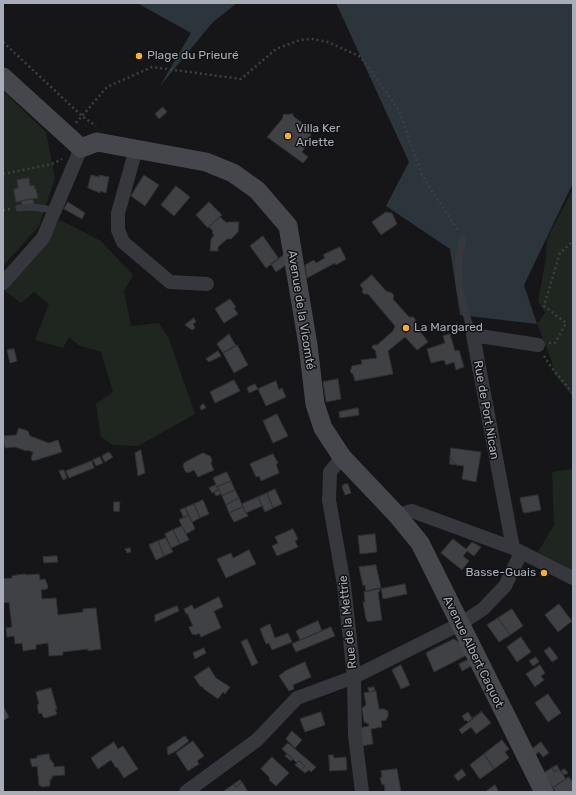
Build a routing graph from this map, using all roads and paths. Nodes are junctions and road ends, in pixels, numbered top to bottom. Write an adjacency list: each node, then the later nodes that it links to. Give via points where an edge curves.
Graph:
1 (3, 42): 8 (path, via 82,116 107,87 152,66 241,79 276,49 300,40 328,42 361,57 399,110 422,175)
2 (3, 77): 3 (main road)
3 (81, 148): 4 (main road, Avenue de la Vicomté, via 97,142); 5 (path, via 52,164); 7 (street)
4 (136, 149): 11 (street, via 118,213 118,230 123,242 170,282); 16 (main road, Avenue de la Vicomté, via 206,162 233,173 257,190 288,226 315,404 323,428)
5 (3, 174)
6 (19, 208): 7 (lane)
7 (55, 210): 10 (street, via 43,238)
8 (463, 239): 12 (lane, via 458,277 464,309)
9 (573, 241): 13 (path, via 560,253 544,306 566,323)
10 (3, 283)
11 (207, 284)
12 (473, 335): 14 (street); 18 (street, Rue de Port Nican)
13 (555, 343)
14 (538, 345): 15 (path, via 551,368)
15 (573, 393)
16 (342, 457): 17 (main road, Avenue de la Vicomté); 21 (street, Rue de la Mettrie, via 330,472 329,500 344,584)
17 (397, 515): 18 (street, via 412,511); 20 (main road, Avenue Albert Caquot, via 420,543)
18 (517, 551): 19 (street); 20 (street, via 505,586 483,610)
19 (573, 578)
20 (460, 624): 21 (street); 24 (main road, Avenue Albert Caquot)
21 (354, 677): 22 (street, via 297,698 257,740); 23 (street, Rue de la Mettrie, via 355,735)
22 (186, 792)
23 (362, 792)
24 (544, 792)

